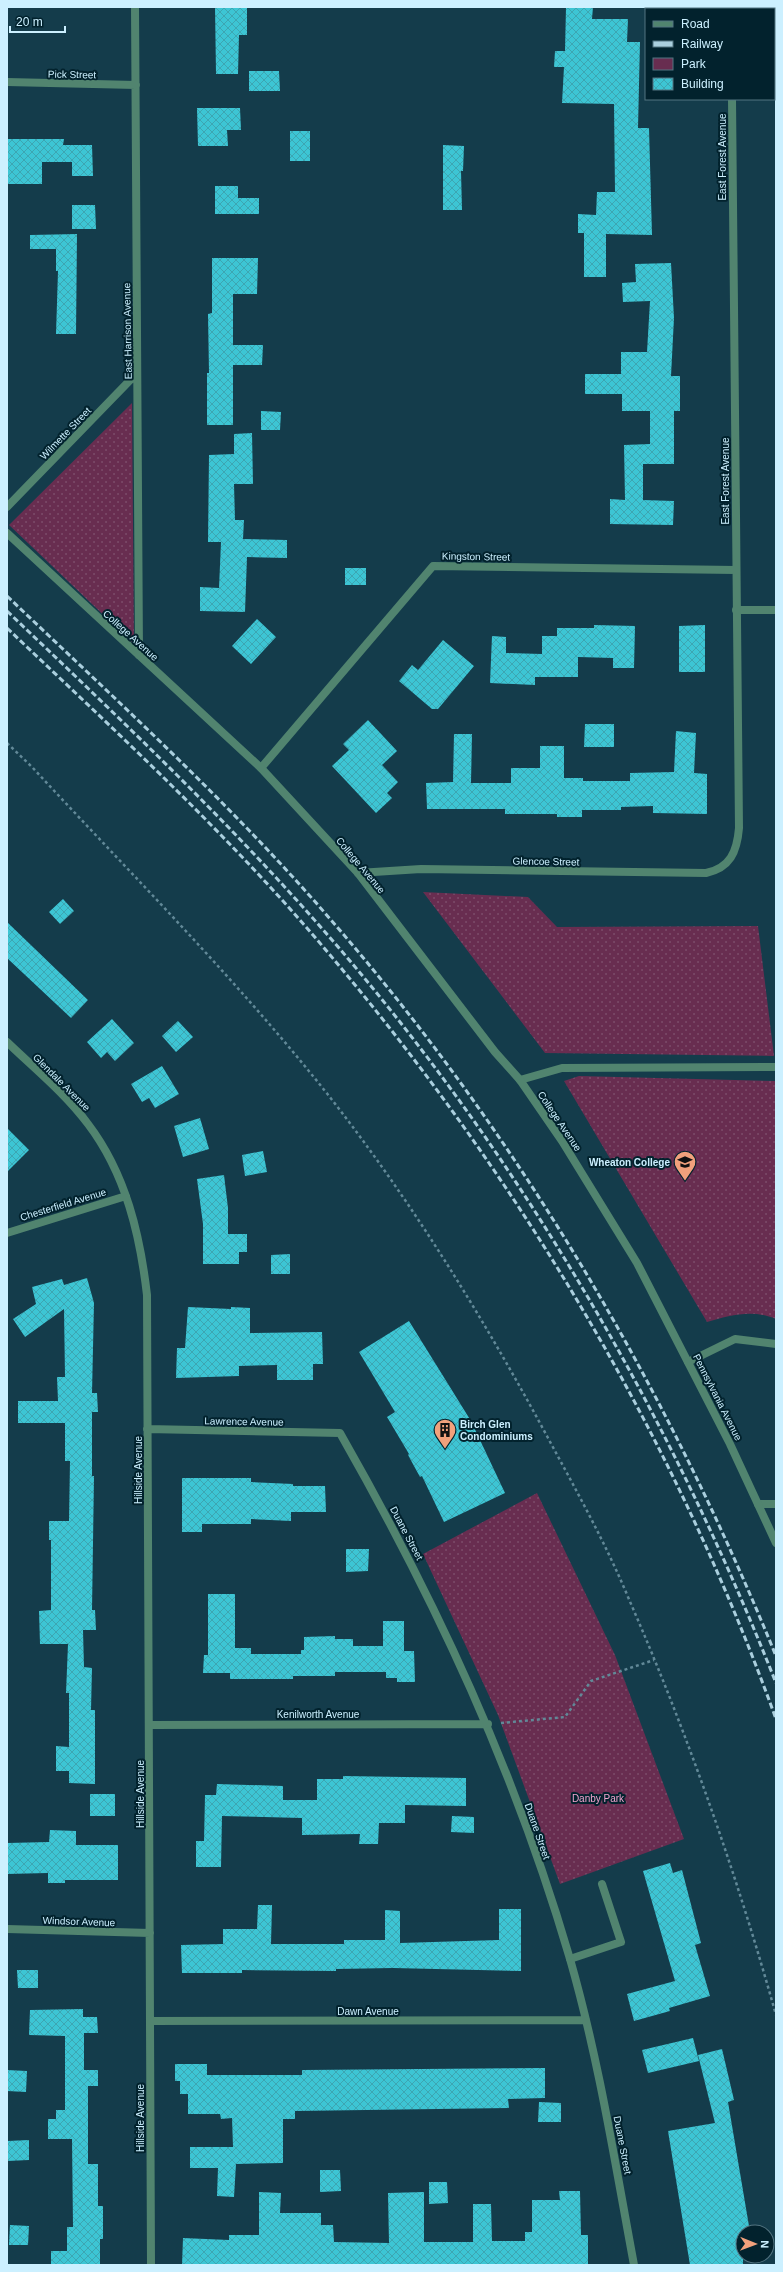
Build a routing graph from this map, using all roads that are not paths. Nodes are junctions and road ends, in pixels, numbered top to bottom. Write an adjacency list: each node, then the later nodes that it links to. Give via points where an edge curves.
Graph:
1 (135, 7): 3 (street, East Harrison Avenue)
2 (7, 82): 3 (street, Pick Street)
3 (136, 85): 5 (street, East Harrison Avenue)
4 (732, 100): 8 (street, East Forest Avenue)
5 (137, 373): 6 (street, Wilmette Street); 11 (street, East Harrison Avenue)
6 (7, 507)
7 (7, 533): 11 (street, College Avenue)
8 (736, 570): 9 (street, East Forest Avenue); 12 (street, Kingston Street, via 433,566)
9 (736, 610): 10 (street); 13 (street, East Forest Avenue, via 738,840)
10 (776, 610)
11 (139, 655): 12 (street, College Avenue)
12 (261, 768): 14 (street, College Avenue)
13 (731, 860): 14 (street, Glencoe Street, via 723,867 706,873 421,869)
14 (358, 873): 17 (street, College Avenue, via 495,1052)
15 (7, 1042): 18 (street, Glendale Avenue, via 88,1124 107,1152)
16 (776, 1067): 17 (street, via 562,1068)
17 (520, 1080): 20 (street, College Avenue, via 562,1141)
18 (126, 1196): 19 (street, Chesterfield Avenue); 21 (street, Glendale Avenue, via 139,1239 147,1295)
19 (7, 1233)
20 (637, 1263): 23 (street, Pennsylvania Avenue)
21 (146, 1323): 24 (street, Hillside Avenue)
22 (776, 1344): 23 (street, via 735,1339)
23 (688, 1362): 26 (street, Pennsylvania Avenue)
24 (147, 1429): 25 (street, Lawrence Avenue); 30 (street, Hillside Avenue)
25 (340, 1433): 29 (street, Duane Street, via 420,1579)
26 (758, 1504): 27 (street); 28 (street, Pennsylvania Avenue)
27 (776, 1504)
28 (776, 1543)
29 (488, 1724): 30 (street, Kenilworth Avenue); 34 (street, Duane Street, via 525,1823)
30 (149, 1725): 33 (street, Hillside Avenue)
31 (602, 1884): 34 (street, via 620,1942)
32 (7, 1929): 33 (street, Windsor Avenue)
33 (150, 1933): 36 (street, Hillside Avenue)
34 (570, 1959): 35 (street, Duane Street)
35 (586, 2020): 36 (street, Dawn Avenue); 38 (street, Duane Street, via 616,2161)
36 (150, 2021): 37 (street, Hillside Avenue)
37 (151, 2265)
38 (634, 2265)

